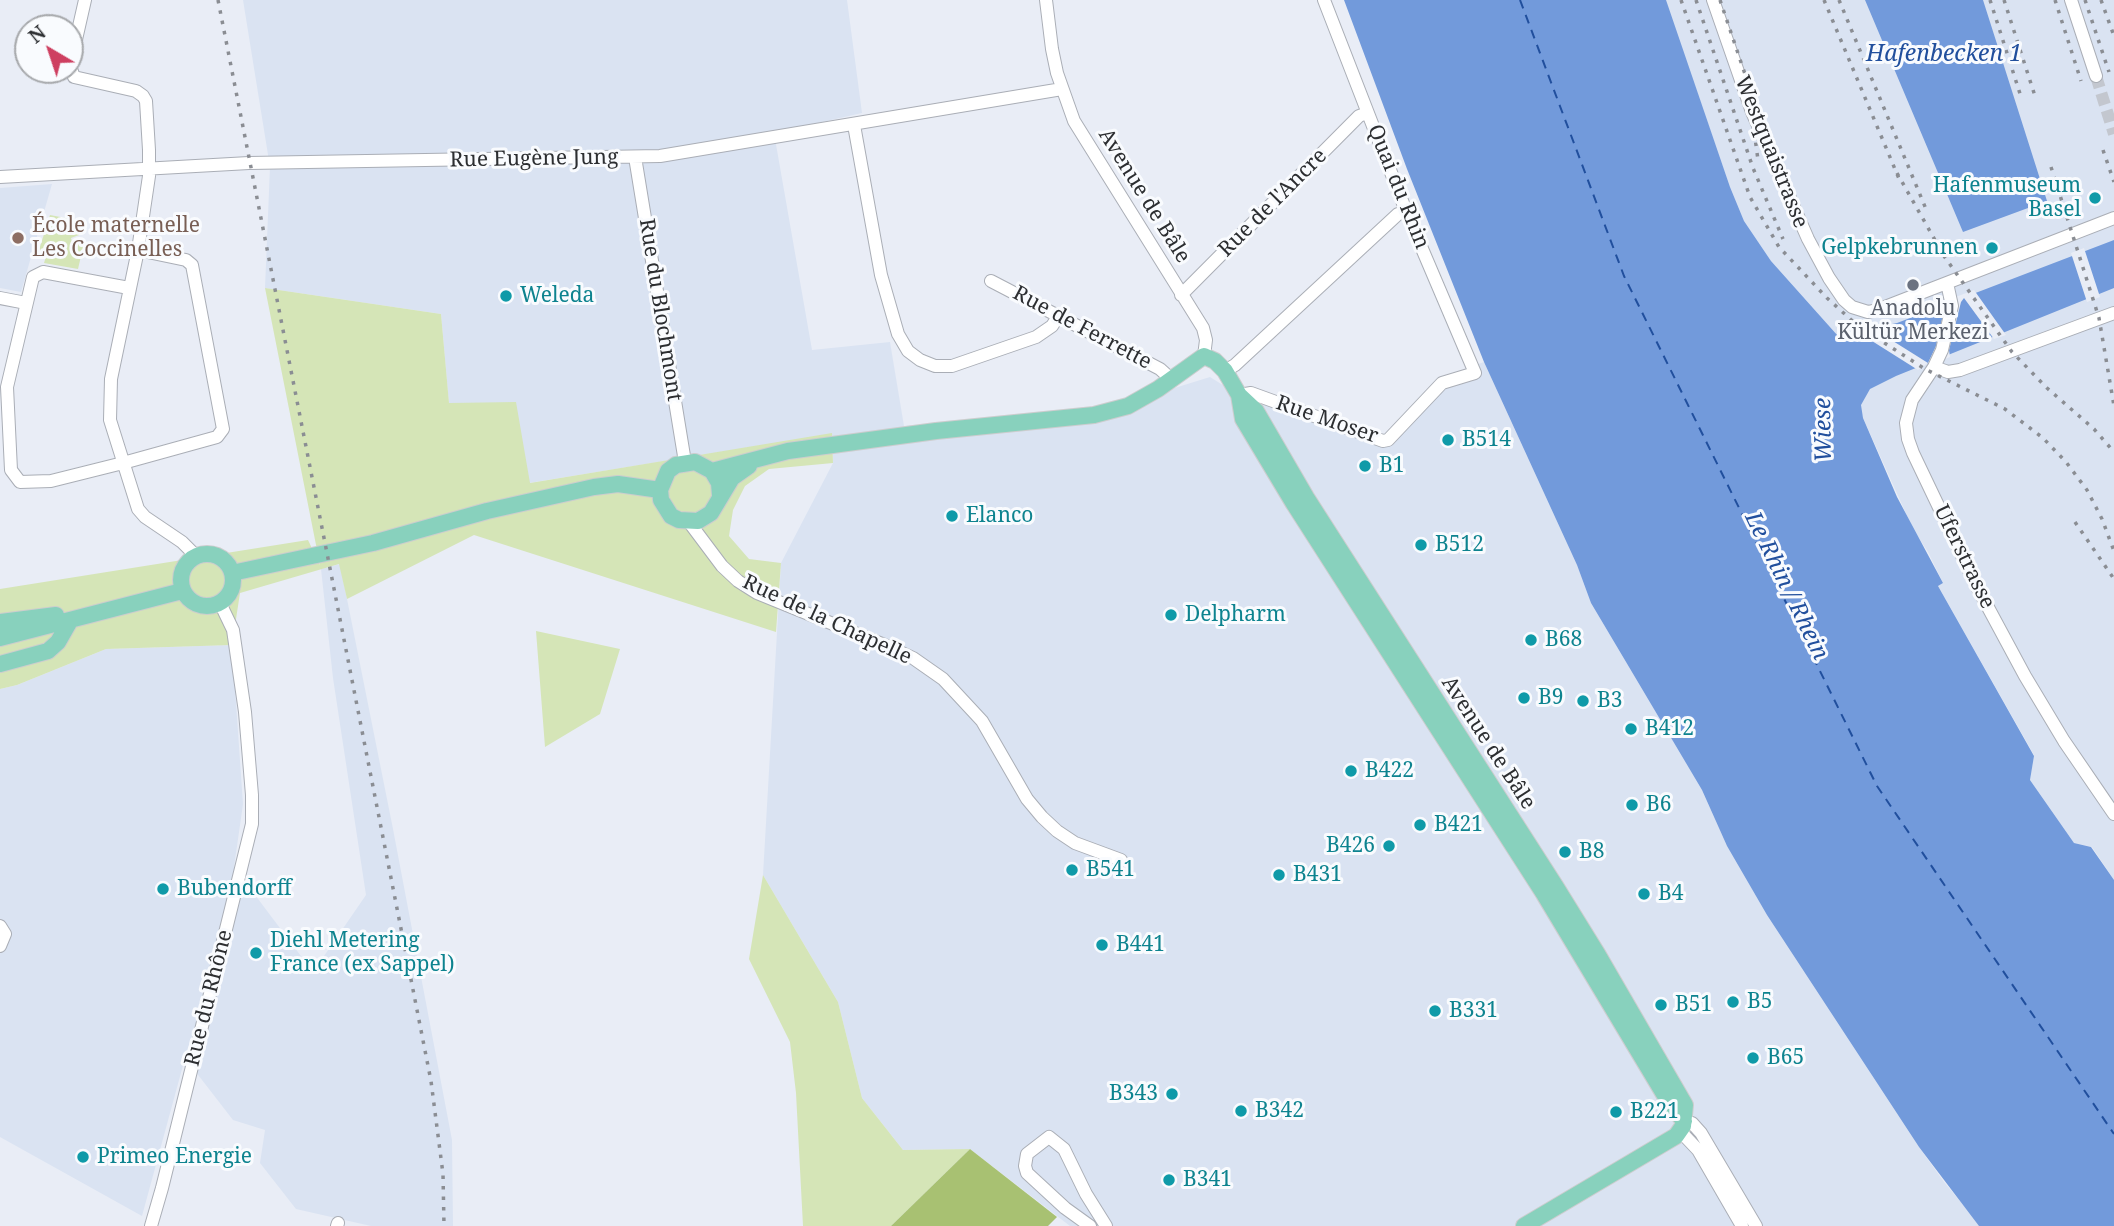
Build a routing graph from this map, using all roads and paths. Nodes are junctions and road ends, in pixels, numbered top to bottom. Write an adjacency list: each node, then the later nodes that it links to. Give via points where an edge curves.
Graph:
1 (85, 0): 11 (street, via 70,66 74,76 143,96)
2 (1046, 0): 7 (street, Avenue de Bâle)
3 (1324, 0): 8 (street, Quai du Rhin)
4 (1713, 0): 18 (street, Westquaistrasse, via 1758,125 1808,239 1844,300 1868,312)
5 (2071, 0): 6 (street)
6 (2096, 76)
7 (1062, 89): 9 (street, Rue Eugène Jung); 19 (street, Avenue de Bâle, via 1086,143)
8 (1367, 113): 13 (street, Quai du Rhin); 19 (street, Rue de l'Ancre)
9 (853, 125): 10 (street, Rue Eugène Jung); 23 (street, via 881,275 898,334 908,351 935,366 951,366 1036,337)
10 (635, 158): 11 (street, Rue Eugène Jung); 32 (street, Rue du Blochmont)
11 (149, 168): 12 (street, Rue Eugène Jung); 15 (street)
12 (0, 177)
13 (1406, 211): 26 (street); 27 (street, Quai du Rhin)
14 (2114, 218): 18 (street, Westquaistrasse)
15 (138, 250): 17 (street); 33 (street, via 192,265 223,429 217,437)
16 (991, 281): 23 (street, Rue de Ferrette)
17 (130, 288): 21 (street, via 43,272 33,277); 33 (street, via 111,379 110,420)
18 (1949, 289): 25 (street, Uferstrasse, via 1952,306)
19 (1181, 295): 24 (street, Avenue de Bâle, via 1203,328)
20 (0, 298): 21 (street)
21 (26, 303): 30 (street)
22 (2114, 313): 25 (street, via 1960,370 1948,373)
23 (1059, 316): 28 (street, Rue de Ferrette)
24 (1204, 356): 26 (main road, Avenue de Bâle); 28 (main road)
25 (1936, 364): 49 (street, Uferstrasse, via 1912,400 1906,423 1913,453 2025,676)
26 (1225, 370): 29 (main road, Avenue de Bâle)
27 (1475, 373): 29 (street, Rue Moser, via 1442,383 1383,441 1251,393)
28 (1171, 379): 31 (main road, via 1128,406 1094,415 815,447)
29 (1239, 395): 53 (main road, Avenue de Bâle, via 1243,419 1294,504 1592,959)
30 (3, 417): 33 (street, via 11,470 20,482 51,481)
31 (756, 460): 34 (main road); 36 (main road, via 732,478)
32 (685, 462): 34 (main road); 35 (main road, via 668,471)
33 (123, 463): 40 (street, via 138,509)
34 (712, 471): 36 (main road)
35 (660, 490): 38 (main road, via 671,516); 41 (main road, via 618,484 594,487)
36 (720, 495): 37 (main road, via 716,508)
37 (706, 517): 38 (main road); 39 (street)
38 (689, 522): 39 (street, Rue de la Chapelle)
39 (709, 548): 50 (street, Rue de la Chapelle, via 738,581 757,593 887,646 932,670 982,721 1042,817 1075,843)
40 (196, 556): 41 (main road, via 212,554 224,560); 42 (main road, via 187,562 181,576)
41 (232, 573): 43 (main road, via 233,584)
42 (182, 591): 43 (main road, via 191,602 208,607); 44 (main road)
43 (220, 603): 54 (street, Rue du Rhône, via 233,630 245,712 252,824)
44 (89, 616): 45 (main road); 46 (main road, via 76,613)
45 (70, 621): 47 (main road); 48 (main road, via 48,651)
46 (0, 622)
47 (0, 638)
48 (0, 664)
49 (2114, 814)
50 (1121, 860)
51 (0, 926): 52 (street, via 5,934)
52 (0, 946)
53 (1680, 1129): 57 (main road); 58 (street, Avenue de Bâle, via 1698,1150); 59 (street, Avenue de Bâle, via 1692,1122 1701,1133)
54 (150, 1226)
55 (1090, 1226): 56 (street, via 1027,1173 1027,1154 1049,1137 1064,1149)
56 (1107, 1226)
57 (1524, 1226)
58 (1742, 1226)
59 (1756, 1226)

